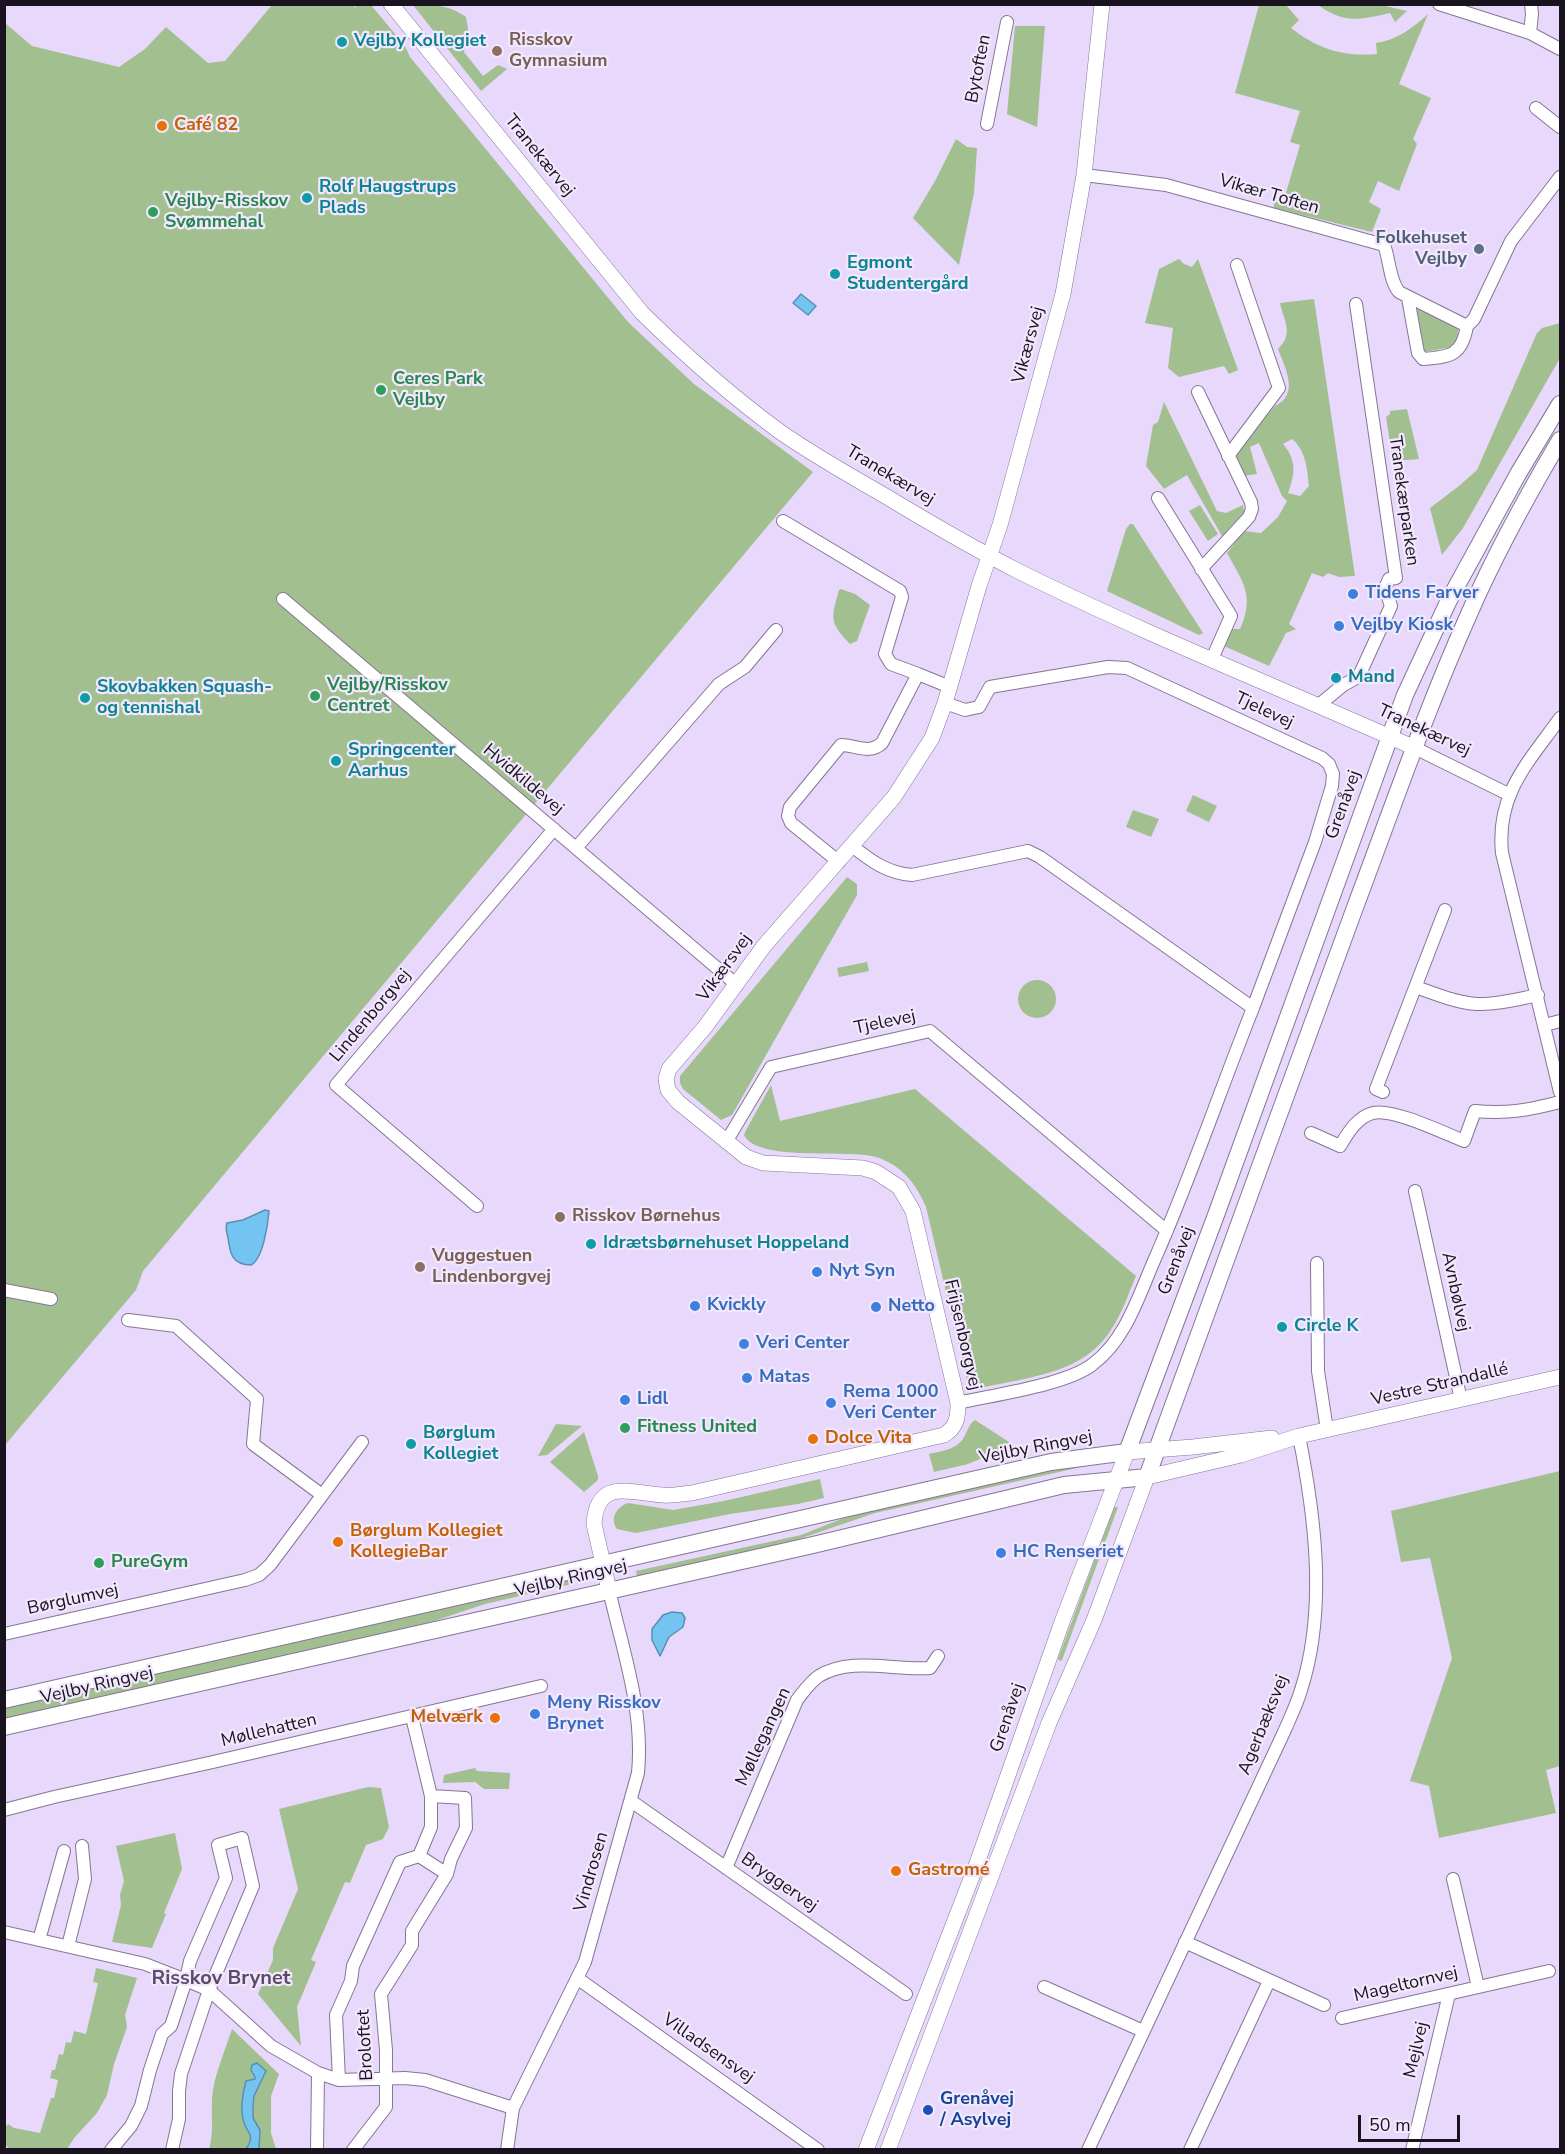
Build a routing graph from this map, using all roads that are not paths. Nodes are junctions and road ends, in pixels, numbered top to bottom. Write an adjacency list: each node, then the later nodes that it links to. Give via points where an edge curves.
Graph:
1 (391, 4): 23 (street, Tranekærvej, via 610,276 684,354 781,432)
2 (1102, 4): 11 (street, Vikærsvej)
3 (1438, 4): 6 (street)
4 (1531, 4): 6 (street)
5 (1007, 22): 9 (street, Bytoften)
6 (1530, 33): 7 (street)
7 (1560, 49)
8 (1536, 108): 10 (street)
9 (987, 124)
10 (1560, 127)
11 (1084, 175): 14 (street, Vikær Toften, via 1166,185 1384,245 1395,286); 23 (street, Vikærsvej, via 1063,294)
12 (1559, 183): 16 (street, Vikær Toften, via 1511,241)
13 (1237, 265): 20 (street, via 1279,388)
14 (1408, 298): 16 (street); 16 (street, Vikær Toften, via 1418,353 1423,358 1458,351 1465,341)
15 (1356, 304): 31 (street, Tranekærparken, via 1396,578 1389,579 1385,588 1391,606 1359,676)
16 (1467, 326)
17 (1198, 392): 20 (street)
18 (1560, 404): 33 (main road, Grenåvej, via 1449,600)
19 (1560, 440): 34 (main road, via 1470,610)
20 (1228, 456): 24 (street, via 1252,509)
21 (1158, 498): 24 (street)
22 (783, 521): 28 (street, via 900,591 902,597 885,654 891,664)
23 (989, 556): 27 (street, Tranekærvej); 29 (street, Vikærsvej)
24 (1201, 569): 27 (street, via 1231,616)
25 (283, 599): 36 (street, Hvidkildevej)
26 (776, 630): 38 (street, via 745,668 719,684)
27 (1212, 659): 31 (street, Tranekærvej)
28 (918, 674): 29 (street); 39 (street, via 882,743 866,750 841,745 790,807 791,823)
29 (950, 687): 30 (street, Vikærsvej)
30 (945, 703): 37 (street, Vikærsvej, via 932,738 916,765); 44 (street, Tjelevej, via 965,710 979,707 990,687 1108,667 1126,668 1329,764 1332,786 1318,831)
31 (1319, 705): 33 (street, Tranekærvej)
32 (1560, 718): 35 (street, via 1522,768)
33 (1389, 736): 34 (street, Tranekærvej); 67 (main road, Grenåvej)
34 (1415, 748): 35 (street, Tranekærvej); 66 (main road)
35 (1508, 794): 43 (street, via 1500,834)
36 (554, 829): 38 (street, Hvidkildevej); 54 (street, Lindenborgvej, via 336,1084)
37 (852, 846): 39 (street, Vikærsvej); 44 (street, via 896,874 1028,851)
38 (576, 848): 41 (street, Hvidkildevej)
39 (839, 862): 41 (street, Vikærsvej, via 764,946)
40 (1445, 910): 42 (street)
41 (737, 985): 49 (street, Vikærsvej, via 667,1073 667,1087)
42 (1416, 987): 43 (street, via 1476,1004); 47 (street, via 1376,1089)
43 (1538, 995): 46 (street)
44 (1252, 1008): 55 (street, Tjelevej)
45 (1560, 1021): 46 (street)
46 (1545, 1025): 48 (street)
47 (1383, 1092)
48 (1560, 1092)
49 (678, 1102): 52 (street, Frijsenborgvej)
50 (1560, 1102): 51 (street, via 1500,1114 1475,1111 1464,1141 1382,1112 1359,1120 1340,1146)
51 (1311, 1133)
52 (726, 1142): 55 (street, Tjelevej, via 771,1067 930,1031); 62 (street, Frijsenborgvej, via 746,1157 763,1163 863,1168 899,1187 913,1211)
53 (1415, 1191): 61 (street, Avnbølvej)
54 (477, 1206)
55 (1167, 1232): 62 (street, Tjelevej, via 1126,1324 1110,1349 1092,1366 1069,1377)
56 (1317, 1263): 63 (street, via 1318,1371)
57 (4, 1290): 58 (street)
58 (51, 1299)
59 (128, 1320): 70 (street, via 176,1326 257,1399 253,1444)
60 (1560, 1377): 61 (street, Vestre Strandallé)
61 (1461, 1400): 63 (street, Vestre Strandallé)
62 (958, 1403): 71 (street, Frijsenborgvej, via 956,1424 945,1435 692,1493 611,1493 594,1513)
63 (1327, 1430): 64 (street, Vestre Strandallé)
64 (1299, 1436): 66 (street, Vestre Strandallé); 68 (street, Vestre Strandallé, via 1241,1455); 90 (street, Agerbæksvej, via 1314,1526 1311,1645 1301,1689 1284,1732)
65 (362, 1442): 70 (street, Børglumvej)
66 (1157, 1450): 67 (street, Vestre Strandallé); 68 (main road)
67 (1127, 1452): 69 (street, Grenåvej); 71 (main road, Vejlby Ringvej, via 1051,1462)
68 (1147, 1477): 69 (main road, Vejlby Ringvej); 115 (street, via 1094,1620 1049,1723)
69 (1116, 1480): 72 (main road, Vejlby Ringvej, via 1064,1485); 114 (street, Grenåvej, via 987,1836)
70 (322, 1495): 73 (street, Børglumvej, via 270,1564 254,1578)
71 (603, 1564): 72 (street, Frijsenborgvej); 76 (main road, Vejlby Ringvej)
72 (609, 1590): 78 (main road, Vejlby Ringvej); 80 (street, Vindrosen, via 639,1724 638,1773)
73 (4, 1634)
74 (938, 1656): 85 (street, Møllegangen, via 930,1668 850,1667 828,1671 808,1685 793,1707)
75 (542, 1686): 77 (street, Møllehatten)
76 (4, 1700)
77 (412, 1717): 79 (street); 81 (street, Møllehatten)
78 (4, 1727)
79 (431, 1796): 84 (street, via 431,1827); 86 (street, Broloftet, via 465,1798 466,1828)
80 (631, 1801): 85 (street, Bryggervej); 93 (street, Vindrosen)
81 (4, 1810)
82 (82, 1846): 91 (street, via 86,1879)
83 (64, 1851): 89 (street)
84 (419, 1856): 86 (street); 106 (street, Broloftet, via 400,1862 353,1966 351,1981 336,2015)
85 (726, 1868): 99 (street, Bryggervej)
86 (447, 1874): 105 (street, Broloftet, via 412,1931 412,1945 381,1994)
87 (1453, 1879): 97 (street, Mageltornvej)
88 (4, 1932): 89 (street)
89 (39, 1940): 91 (street)
90 (1185, 1942): 95 (street); 103 (street, Agerbæksvej)
91 (68, 1946): 94 (street, via 145,1964)
92 (1549, 1971): 97 (street, Mageltornvej)
93 (577, 1978): 107 (street, Vindrosen); 113 (street, Villadsensvej)
94 (186, 1980): 98 (street); 98 (street, via 190,1961 226,1878 218,1845 242,1838 253,1886); 108 (street, via 171,2026 162,2034 141,2106 131,2126)
95 (1269, 1981): 101 (street); 117 (street)
96 (1044, 1987): 103 (street)
97 (1478, 1987): 100 (street, Mageltornvej)
98 (208, 1990): 104 (street, via 271,2046); 109 (street, via 181,2074 179,2119)
99 (906, 1994)
100 (1449, 1994): 102 (street, Mageltornvej); 118 (street, Mejlvej)
101 (1324, 2005)
102 (1342, 2018)
103 (1143, 2031): 116 (street, Agerbæksvej)
104 (318, 2073): 106 (street); 110 (street)
105 (387, 2078): 106 (street); 107 (street, via 425,2080); 111 (street, Broloftet, via 386,2107)
106 (339, 2080)
107 (513, 2108): 112 (street, Vindrosen)
108 (111, 2150)
109 (172, 2150)
110 (317, 2150)
111 (353, 2150)
112 (507, 2150)
113 (818, 2150)
114 (866, 2150)
115 (888, 2150)
116 (1088, 2150)
117 (1190, 2150)
118 (1412, 2150)

